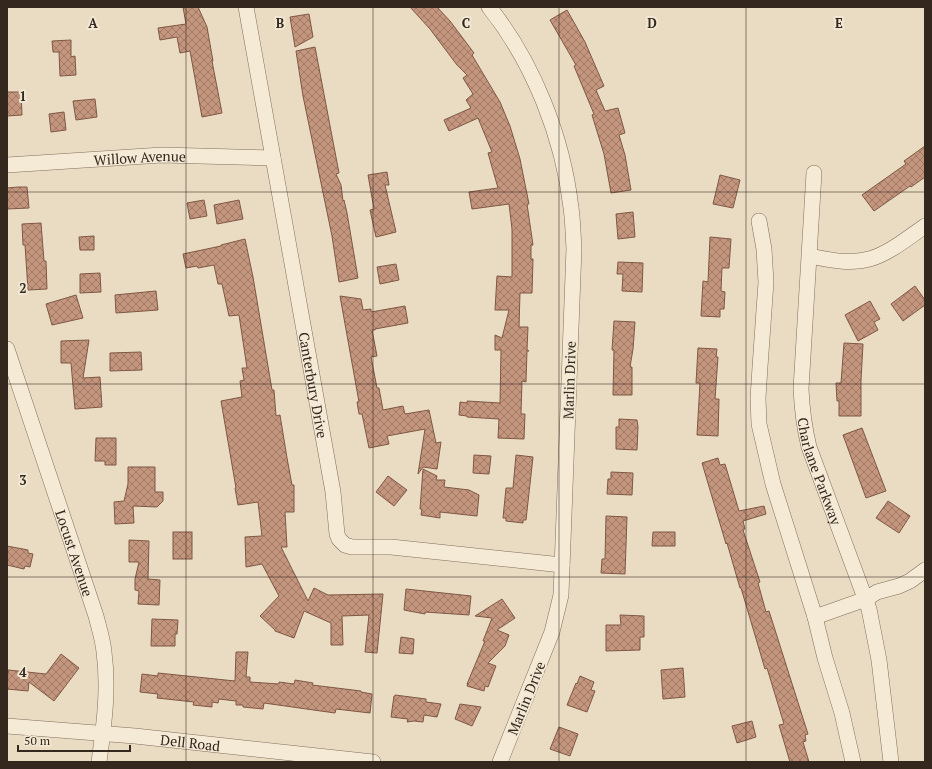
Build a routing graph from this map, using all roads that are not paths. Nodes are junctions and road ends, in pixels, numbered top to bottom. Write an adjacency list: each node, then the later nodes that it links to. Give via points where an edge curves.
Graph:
1 (246, 7): 3 (street, Canterbury Drive)
2 (489, 7): 10 (street, Marlin Drive, via 523,57 547,109 564,168 571,208 574,248)
3 (273, 158): 4 (street, Willow Avenue, via 162,155); 10 (street, Canterbury Drive, via 333,492 339,539 352,547 391,547)
4 (7, 165)
5 (814, 173): 8 (street, Charlane Parkway)
6 (759, 221): 13 (street, via 766,282 758,398 759,424 773,484)
7 (925, 226): 8 (street, via 873,259 848,262)
8 (810, 256): 12 (street, Charlane Parkway, via 801,388 804,429)
9 (7, 349): 15 (street, Locust Avenue, via 96,616 104,651 107,686)
10 (562, 565): 18 (street, Marlin Drive, via 561,595 552,632)
11 (925, 570): 12 (street, via 910,581)
12 (862, 600): 13 (street); 20 (street, Charlane Parkway, via 874,631)
13 (821, 615): 19 (street, via 825,658 842,713)
14 (7, 726): 15 (street, Dell Road)
15 (103, 734): 16 (street, Locust Avenue); 17 (street, Dell Road)
16 (99, 762)
17 (373, 762)
18 (500, 762)
19 (852, 762)
20 (891, 762)

